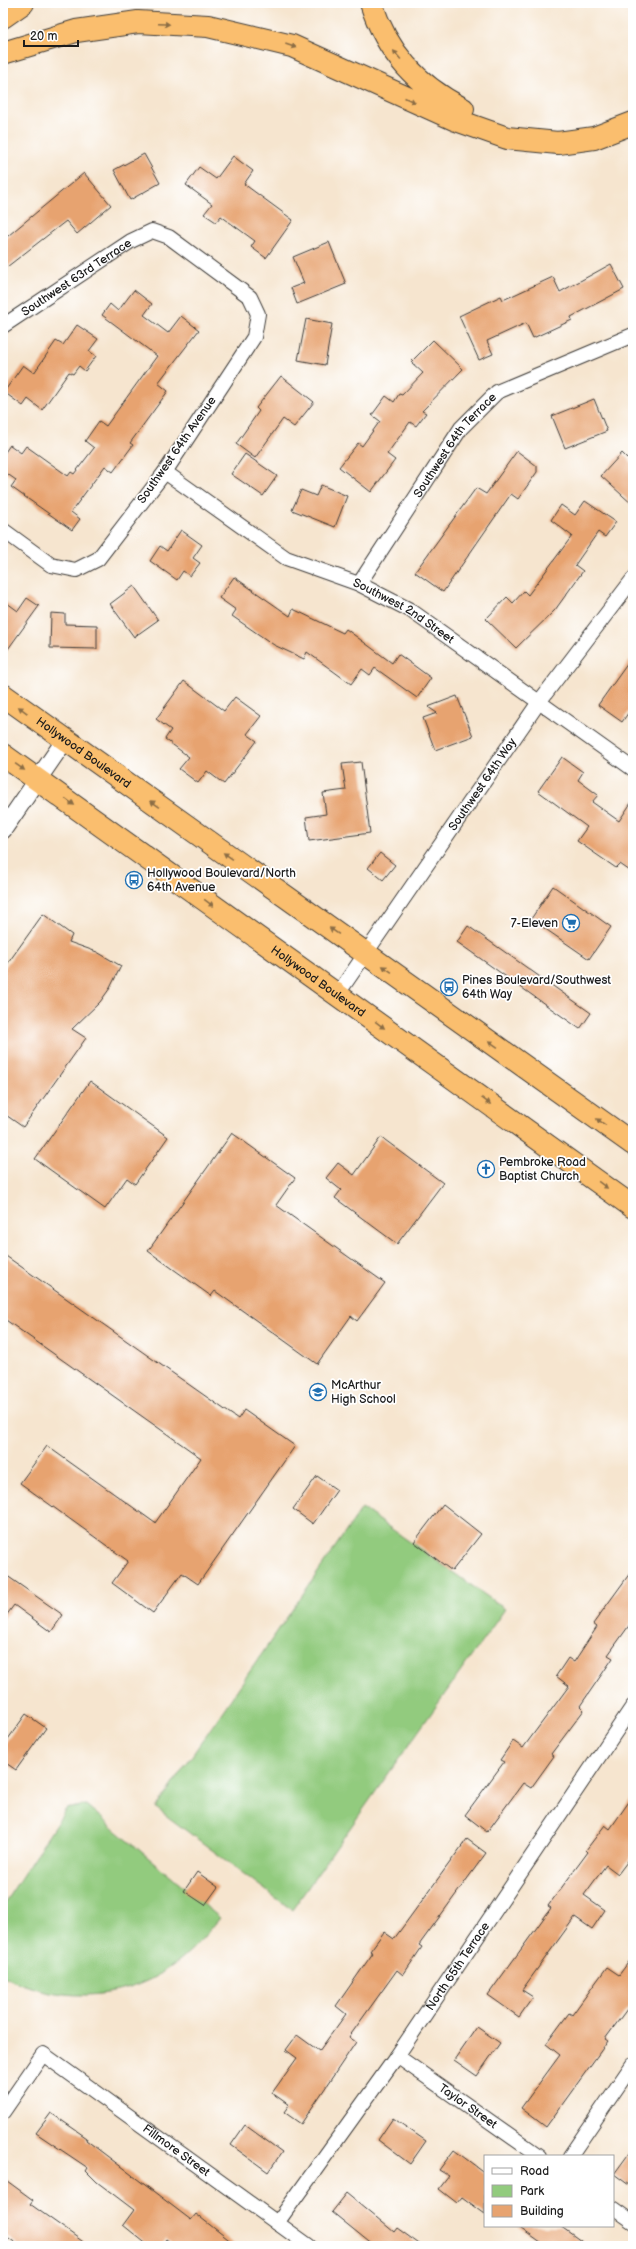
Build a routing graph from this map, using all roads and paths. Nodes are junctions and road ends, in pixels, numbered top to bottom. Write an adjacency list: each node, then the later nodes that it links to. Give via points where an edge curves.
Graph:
1 (23, 3): 3 (highway)
2 (370, 3): 5 (highway, one-way to 2, via 615,120 582,128 545,131 506,126 473,114 438,96 411,71 389,44)
3 (3, 17)
4 (3, 53): 6 (highway, one-way to 6, via 76,31 138,22 208,26 292,46 456,120 507,138 558,143 594,138)
5 (633, 110)
6 (633, 123)
7 (258, 314): 8 (street, Southwest 63rd Terrace, via 250,297 169,237 152,231 131,242); 10 (street, Southwest 64th Avenue, via 254,337)
8 (3, 326)
9 (633, 335): 13 (street, Southwest 64th Terrace, via 497,392 461,428)
10 (165, 472): 11 (street, Southwest 64th Avenue, via 98,559 76,570 51,565); 13 (street, Southwest 2nd Street, via 286,558)
11 (3, 530)
12 (633, 579): 15 (street, Southwest 64th Way)
13 (359, 584): 15 (street, Southwest 2nd Street, via 410,610)
14 (3, 695): 16 (highway, Hollywood Boulevard, one-way to 14)
15 (539, 702): 18 (street, Southwest 2nd Street); 21 (street, Southwest 64th Way)
16 (65, 740): 19 (street); 21 (highway, Hollywood Boulevard, one-way to 16)
17 (3, 755): 19 (highway, Hollywood Boulevard, one-way to 19)
18 (633, 769)
19 (38, 780): 20 (street); 22 (highway, Hollywood Boulevard, one-way to 22)
20 (3, 830)
21 (366, 954): 22 (street, Southwest 64th Way); 23 (highway, Hollywood Boulevard, one-way to 21)
22 (337, 995): 24 (highway, Hollywood Boulevard, one-way to 24)
23 (633, 1144)
24 (633, 1207)
25 (633, 1706): 26 (street, North 65th Terrace)
26 (397, 2056): 29 (street, Taylor Street); 33 (street, North 65th Terrace)
27 (633, 2064): 30 (street)
28 (3, 2112): 33 (street, Fillmore Street, via 43,2054)
29 (538, 2155)
30 (571, 2155)
31 (614, 2209): 32 (street)
32 (633, 2222)
33 (277, 2223): 34 (street, Fillmore Street)
34 (309, 2246)

